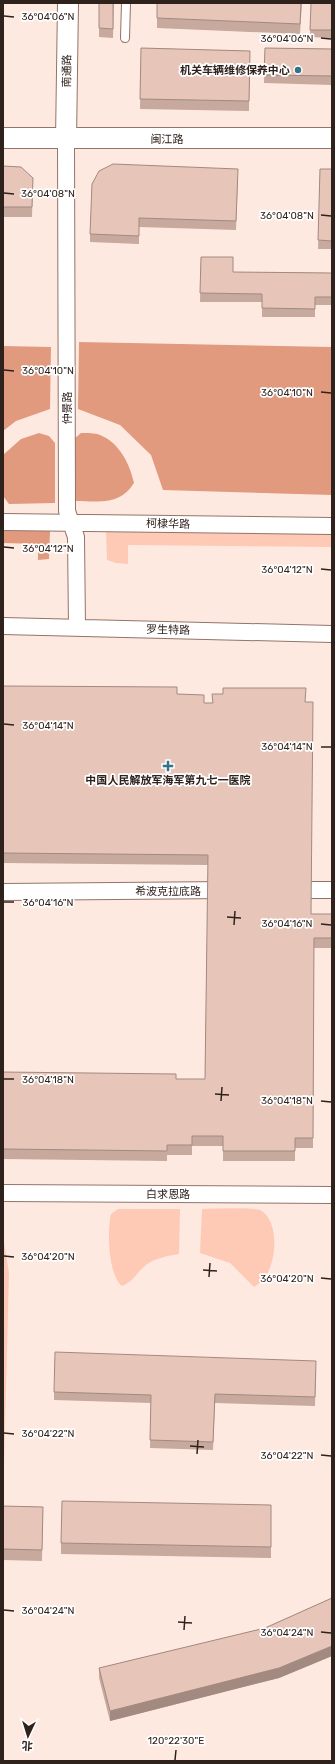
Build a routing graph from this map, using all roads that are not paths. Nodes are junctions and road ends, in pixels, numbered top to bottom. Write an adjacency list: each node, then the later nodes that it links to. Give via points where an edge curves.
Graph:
1 (68, 3): 6 (street, 南通路)
2 (126, 3): 3 (lane)
3 (125, 38)
4 (3, 138): 6 (street, 闽江路)
5 (332, 138): 6 (street, 闽江路)
6 (66, 140): 8 (street, 仲景路, via 67,511)
7 (3, 522): 8 (street, 柯棣华路)
8 (72, 523): 9 (street, 柯棣华路); 11 (street, 仲景路, via 76,537)
9 (332, 526)
10 (3, 626): 11 (street, 罗生特路)
11 (77, 627): 12 (street, 罗生特路)
12 (332, 634)
13 (246, 890): 16 (street, 希波克拉底路)
14 (277, 890): 15 (street)
15 (332, 890)
16 (3, 892)
17 (3, 1193): 18 (street, 白求恩路)
18 (332, 1195)

